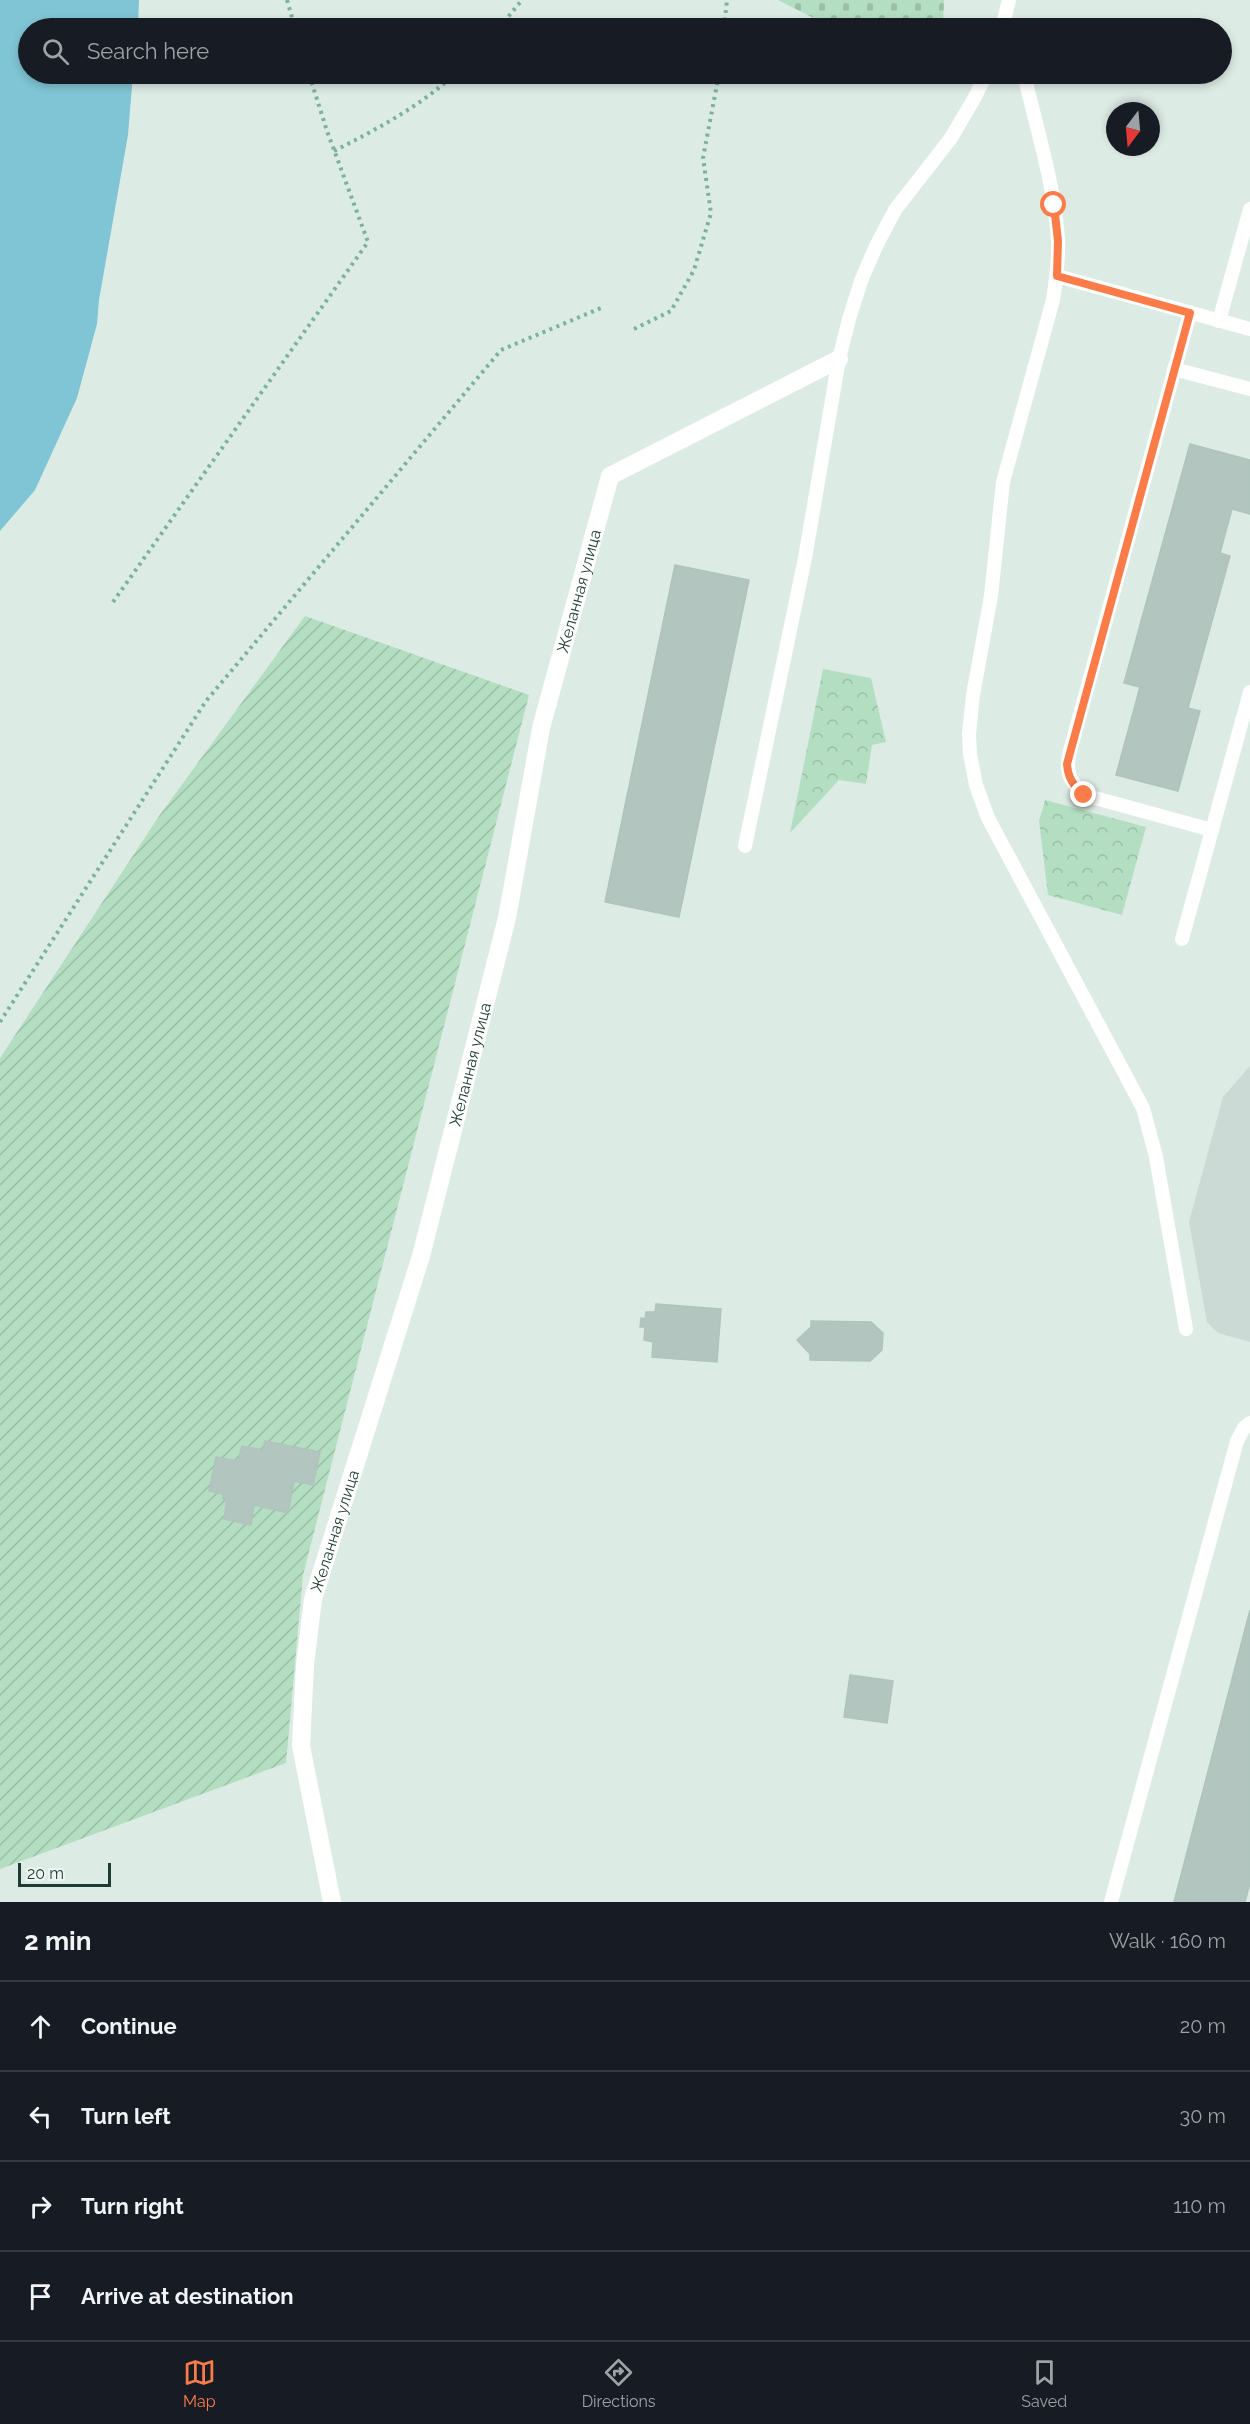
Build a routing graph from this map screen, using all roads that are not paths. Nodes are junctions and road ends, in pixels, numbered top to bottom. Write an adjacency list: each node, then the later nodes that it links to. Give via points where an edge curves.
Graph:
1 (981, 84): 8 (lane, via 951,138 895,210 876,246 855,300)
2 (1026, 84): 4 (lane, via 1054,205)
3 (1250, 209): 6 (lane)
4 (1057, 276): 5 (lane); 15 (lane, via 1004,482 992,596 973,696 970,754 988,818 1143,1108 1156,1157)
5 (1190, 313): 6 (lane); 9 (lane)
6 (1219, 321): 7 (lane)
7 (1250, 329)
8 (840, 359): 13 (lane, via 805,558); 17 (street, Желанная улица, via 610,476 541,728 507,918 421,1256 313,1599 304,1665 301,1746)
9 (1174, 369): 10 (lane); 12 (lane, via 1067,764 1074,786 1084,795)
10 (1250, 389)
11 (1250, 692): 12 (lane)
12 (1212, 830): 14 (lane)
13 (745, 846)
14 (1182, 939)
15 (1186, 1329)
16 (1250, 1423): 18 (lane, via 1237,1441)
17 (332, 1902)
18 (1111, 1902)

